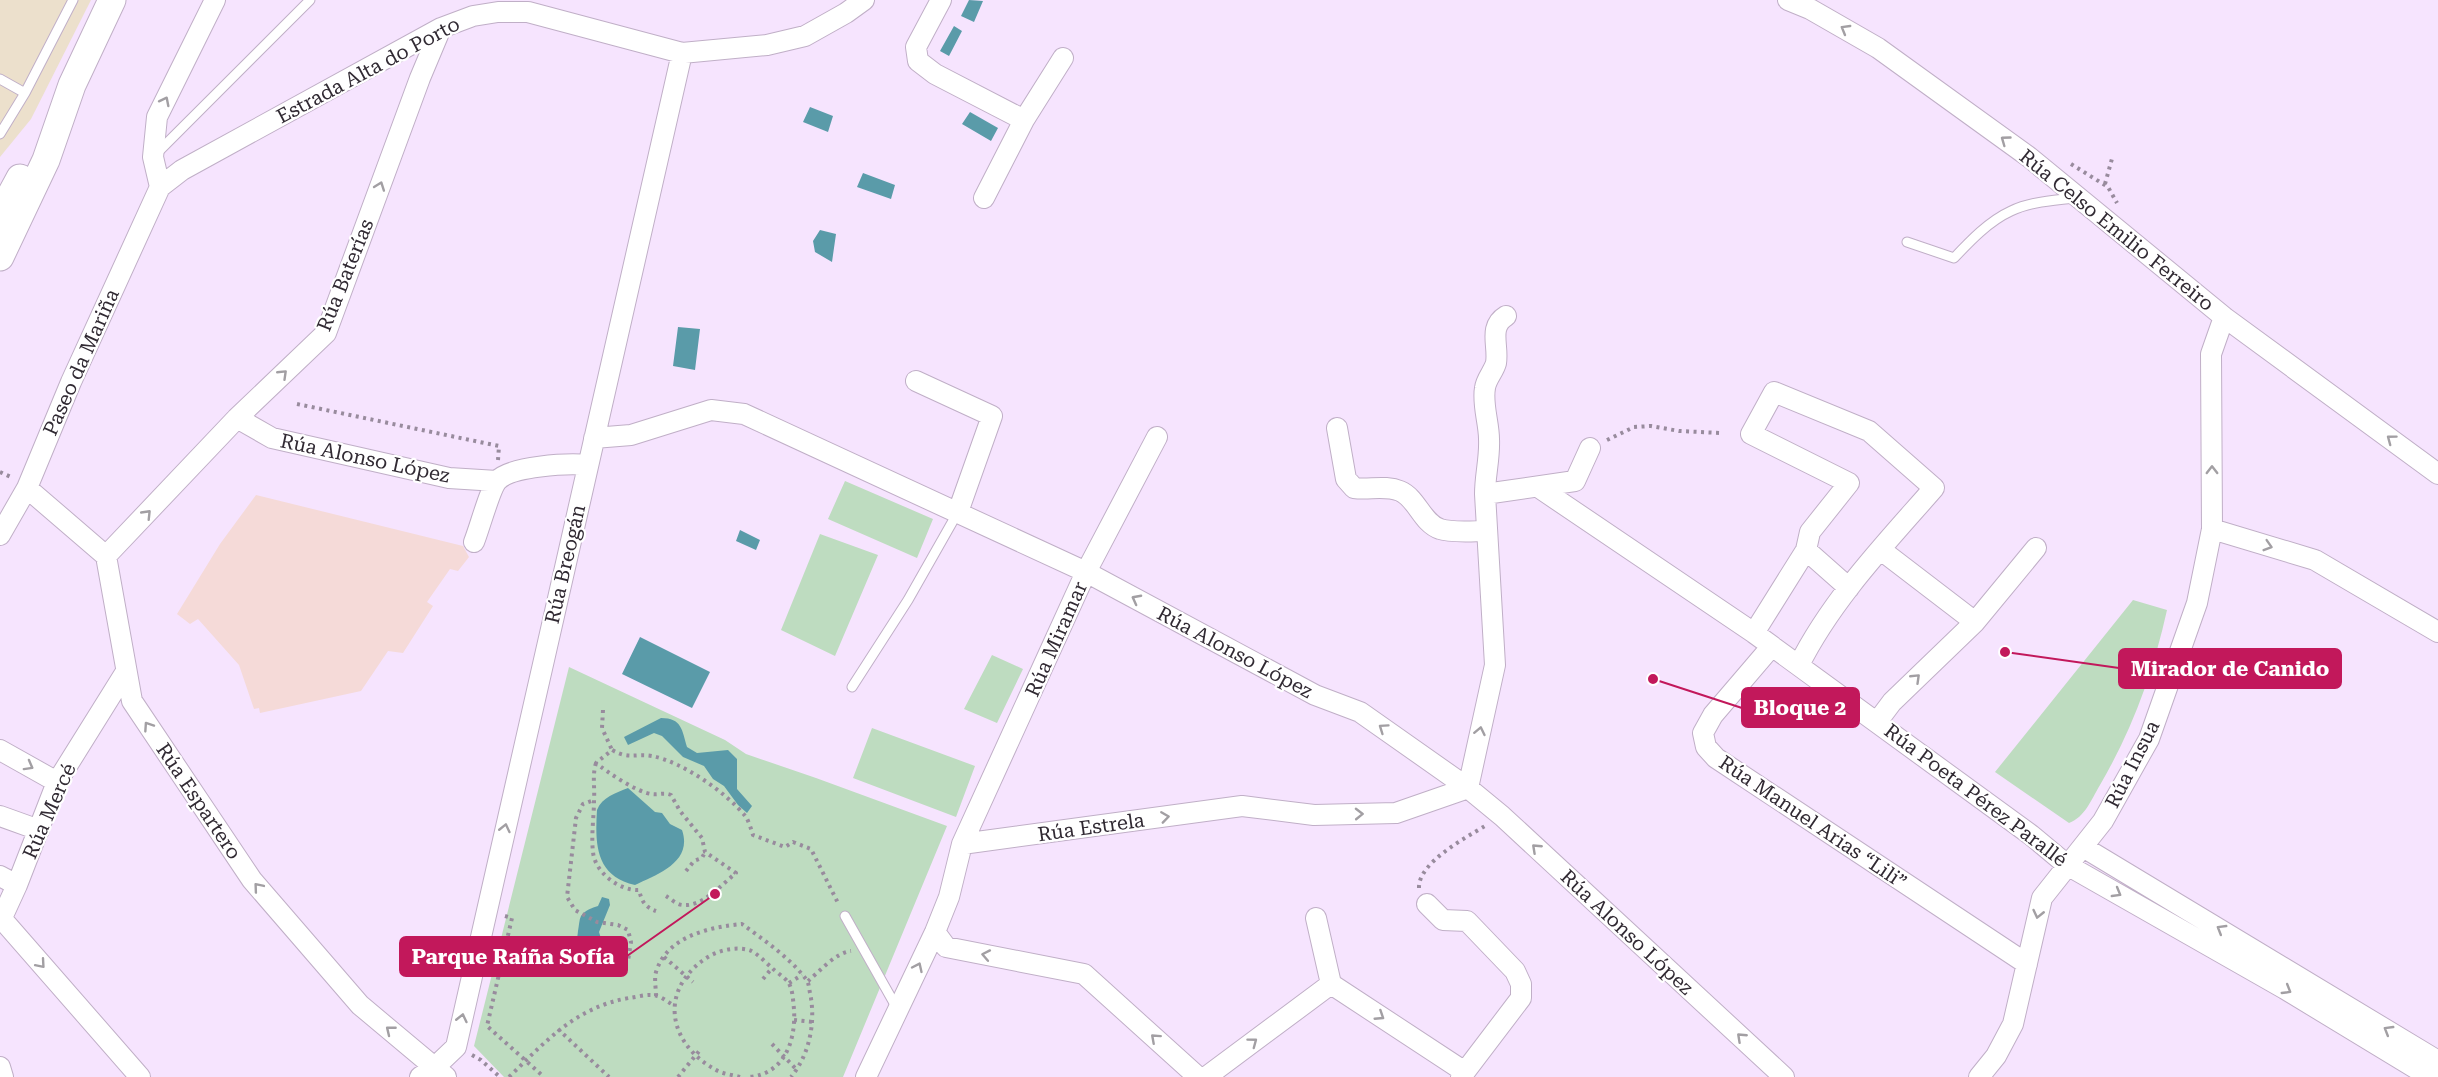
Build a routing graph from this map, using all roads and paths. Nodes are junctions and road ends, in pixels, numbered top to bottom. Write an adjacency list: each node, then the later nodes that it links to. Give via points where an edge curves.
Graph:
1 (73, 0): 12 (lane)
2 (112, 0): 21 (main road, via 72,85 59,127)
3 (215, 0): 16 (street, one-way to 3, via 157,117)
4 (310, 0): 16 (lane)
5 (864, 0): 9 (street, Estrada Alta do Porto, via 805,36 767,45)
6 (941, 0): 13 (street, via 916,47 918,61 935,74)
7 (1788, 0): 19 (street, Rúa Celso Emilio Ferreiro, one-way to 7, via 1878,48)
8 (441, 28): 9 (street, Estrada Alta do Porto, via 473,16 528,12); 18 (street, Estrada Alta do Porto, via 182,170); 29 (street, Rúa Baterías, one-way to 8, via 326,333)
9 (682, 53): 33 (street, Rúa Breogán)
10 (1063, 57): 13 (street)
11 (0, 79): 12 (lane)
12 (25, 93): 14 (lane)
13 (1024, 120): 20 (street)
14 (0, 134)
15 (2113, 155): 17 (path)
16 (153, 157): 18 (street)
17 (2105, 184)
18 (160, 187): 39 (street, Paseo da Mariña)
19 (2078, 197): 23 (lane, via 2011,211 1953,258); 26 (street, Rúa Celso Emilio Ferreiro)
20 (984, 198)
21 (12, 211): 22 (lane); 24 (main road)
22 (0, 240)
23 (1907, 242)
24 (0, 256)
25 (1506, 316): 41 (street, via 1495,329 1496,363 1485,388 1490,437)
26 (2224, 317): 37 (street, Rúa Celso Emilio Ferreiro, one-way to 26); 43 (street, Rúa Insua, one-way to 26, via 2211,354)
27 (916, 381): 42 (street, via 992,416)
28 (297, 404): 38 (path, via 499,446)
29 (237, 418): 38 (street, Rúa Alonso López, via 272,438 449,477); 50 (street, Rúa Baterías, one-way to 29)
30 (1337, 428): 44 (street, via 1346,479 1354,488 1390,487 1400,491 1439,529)
31 (1721, 433): 34 (path, via 1635,427)
32 (1157, 437): 51 (street, Rúa Miramar)
33 (594, 438): 35 (street, Rúa Breogán); 42 (street, Rúa Alonso López, via 631,435 711,410 744,414)
34 (1590, 448): 40 (street, via 1575,481)
35 (588, 465): 38 (street, Rúa Alonso López, via 541,467 509,474); 80 (street, Rúa Breogán, one-way to 35)
36 (0, 472): 39 (path)
37 (2438, 474)
38 (497, 481): 46 (street)
39 (20, 483): 45 (street, Paseo da Mariña); 50 (street)
40 (1538, 488): 41 (street); 55 (street, Rúa Poeta Pérez Parallé)
41 (1485, 494): 44 (street)
42 (958, 512): 51 (street, Rúa Alonso López); 59 (lane)
43 (2212, 529): 54 (street, one-way to 54, via 2315,560); 72 (street, Rúa Insua, via 2198,603 2149,739 2103,821)
44 (1486, 531): 66 (street, one-way to 44, via 1495,665)
45 (0, 535)
46 (474, 542)
47 (2037, 548): 53 (street)
48 (1806, 550): 49 (street, via 1810,531 1849,483 1751,434 1774,393 1869,432 1934,488); 52 (street); 55 (street)
49 (1881, 550): 52 (street); 53 (street)
50 (106, 556): 58 (street, Rúa Espartero)
51 (1086, 572): 66 (street, Rúa Alonso López, one-way to 51, via 1360,712 1315,695); 71 (street, Rúa Miramar)
52 (1849, 588): 57 (street, via 1809,644)
53 (1975, 622): 61 (street, one-way to 53, via 1892,702)
54 (2438, 632)
55 (1754, 633): 56 (street, Rúa Poeta Pérez Parallé)
56 (1772, 646): 57 (street, Rúa Poeta Pérez Parallé); 87 (street, Rúa Manuel Arias “Lili”, via 1713,715 1702,733 1706,747 1716,759)
57 (1799, 665): 61 (street, Rúa Poeta Pérez Parallé)
58 (125, 673): 65 (street, Rúa Mercé); 112 (street, Rúa Espartero, one-way to 58, via 360,1005 252,879 132,701)
59 (852, 687)
60 (603, 710): 63 (path, via 602,728)
61 (1877, 722): 74 (street, Rúa Poeta Pérez Parallé)
62 (0, 750): 65 (street, one-way to 65)
63 (612, 750): 64 (path); 81 (path, via 623,756 652,756 683,769 722,793 747,819 753,835 785,847 793,842 811,849)
64 (596, 763): 67 (path, via 592,775); 73 (path, via 651,794 671,795 702,838)
65 (57, 782): 70 (street, Rúa Mercé)
66 (1468, 788): 69 (street, Rúa Alonso López); 71 (street, Rúa Estrela, one-way to 66, via 1242,807 1314,815 1396,813)
67 (594, 800): 79 (path, via 593,854 600,869 616,885 629,891 639,890 647,908); 89 (path, via 583,804 576,818 567,897 575,910 597,922 628,930 631,942 628,961 611,972)
68 (0, 816): 70 (street)
69 (1502, 816): 78 (path, via 1461,840 1425,870 1419,882 1419,896); 127 (street, Rúa Alonso López, one-way to 69)
70 (39, 830): 76 (street, Rúa Mercé)
71 (962, 844): 84 (street, via 949,897)
72 (2083, 848): 74 (street, Rúa Insua); 109 (street, Rúa Poeta Pérez Parallé, one-way to 72)
73 (705, 852): 75 (path); 77 (path, via 736,873 693,904 681,905)
74 (2067, 864): 87 (street, Rúa Insua, one-way to 87, via 2042,898); 129 (street, Rúa Poeta Pérez Parallé, one-way to 129)
75 (686, 872)
76 (9, 880): 83 (street, Rúa Mercé)
77 (666, 896)
78 (1427, 904): 113 (street, via 1443,920 1467,921 1515,971 1521,984 1521,998)
79 (656, 911)
80 (486, 912): 108 (path, via 512,918 487,1026); 112 (street, Rúa Breogán, one-way to 80, via 456,1047)
81 (845, 916): 85 (lane)
82 (1316, 918): 96 (street)
83 (1, 921): 115 (street, one-way to 115)
84 (935, 932): 99 (street, one-way to 84); 125 (street, one-way to 84, via 1084,974 946,947)
85 (863, 950): 93 (path, via 846,952); 99 (lane)
86 (664, 957): 90 (path); 91 (path, via 693,934 717,926 742,924); 97 (path, via 655,973)
87 (2027, 964): 128 (street, Rúa Insua, via 2013,1024)
88 (772, 968): 90 (path, via 751,950 725,949 704,959); 92 (path); 95 (path)
89 (581, 975)
90 (685, 975): 94 (path); 98 (path)
91 (802, 975): 93 (path); 95 (path)
92 (764, 979)
93 (808, 981): 101 (path)
94 (693, 982)
95 (789, 983): 100 (path)
96 (1331, 984): 113 (street, one-way to 113); 126 (street, one-way to 96)
97 (656, 996): 98 (path); 102 (path, via 614,1001 583,1013)
98 (673, 1005): 105 (path, via 677,1025)
99 (898, 1010): 124 (street)
100 (794, 1020): 101 (path); 106 (path, via 792,1041)
101 (813, 1022): 111 (path)
102 (558, 1029): 108 (path); 119 (path)
103 (772, 1044): 106 (path)
104 (700, 1050): 105 (path)
105 (696, 1055): 120 (path); 121 (path, via 718,1072)
106 (784, 1057): 111 (path); 122 (path, via 772,1070)
107 (481, 1060): 116 (path)
108 (526, 1060): 117 (path); 118 (path)
109 (2438, 1061)
110 (0, 1067): 114 (street)
111 (797, 1070): 123 (path)
112 (433, 1074)
113 (1463, 1074)
114 (3, 1077)
115 (140, 1077)
116 (500, 1077)
117 (509, 1077)
118 (544, 1077)
119 (609, 1077)
120 (678, 1077)
121 (740, 1077)
122 (749, 1077)
123 (791, 1077)
124 (866, 1077)
125 (1198, 1077)
126 (1206, 1077)
127 (1784, 1077)
128 (1979, 1077)
129 (2430, 1077)

